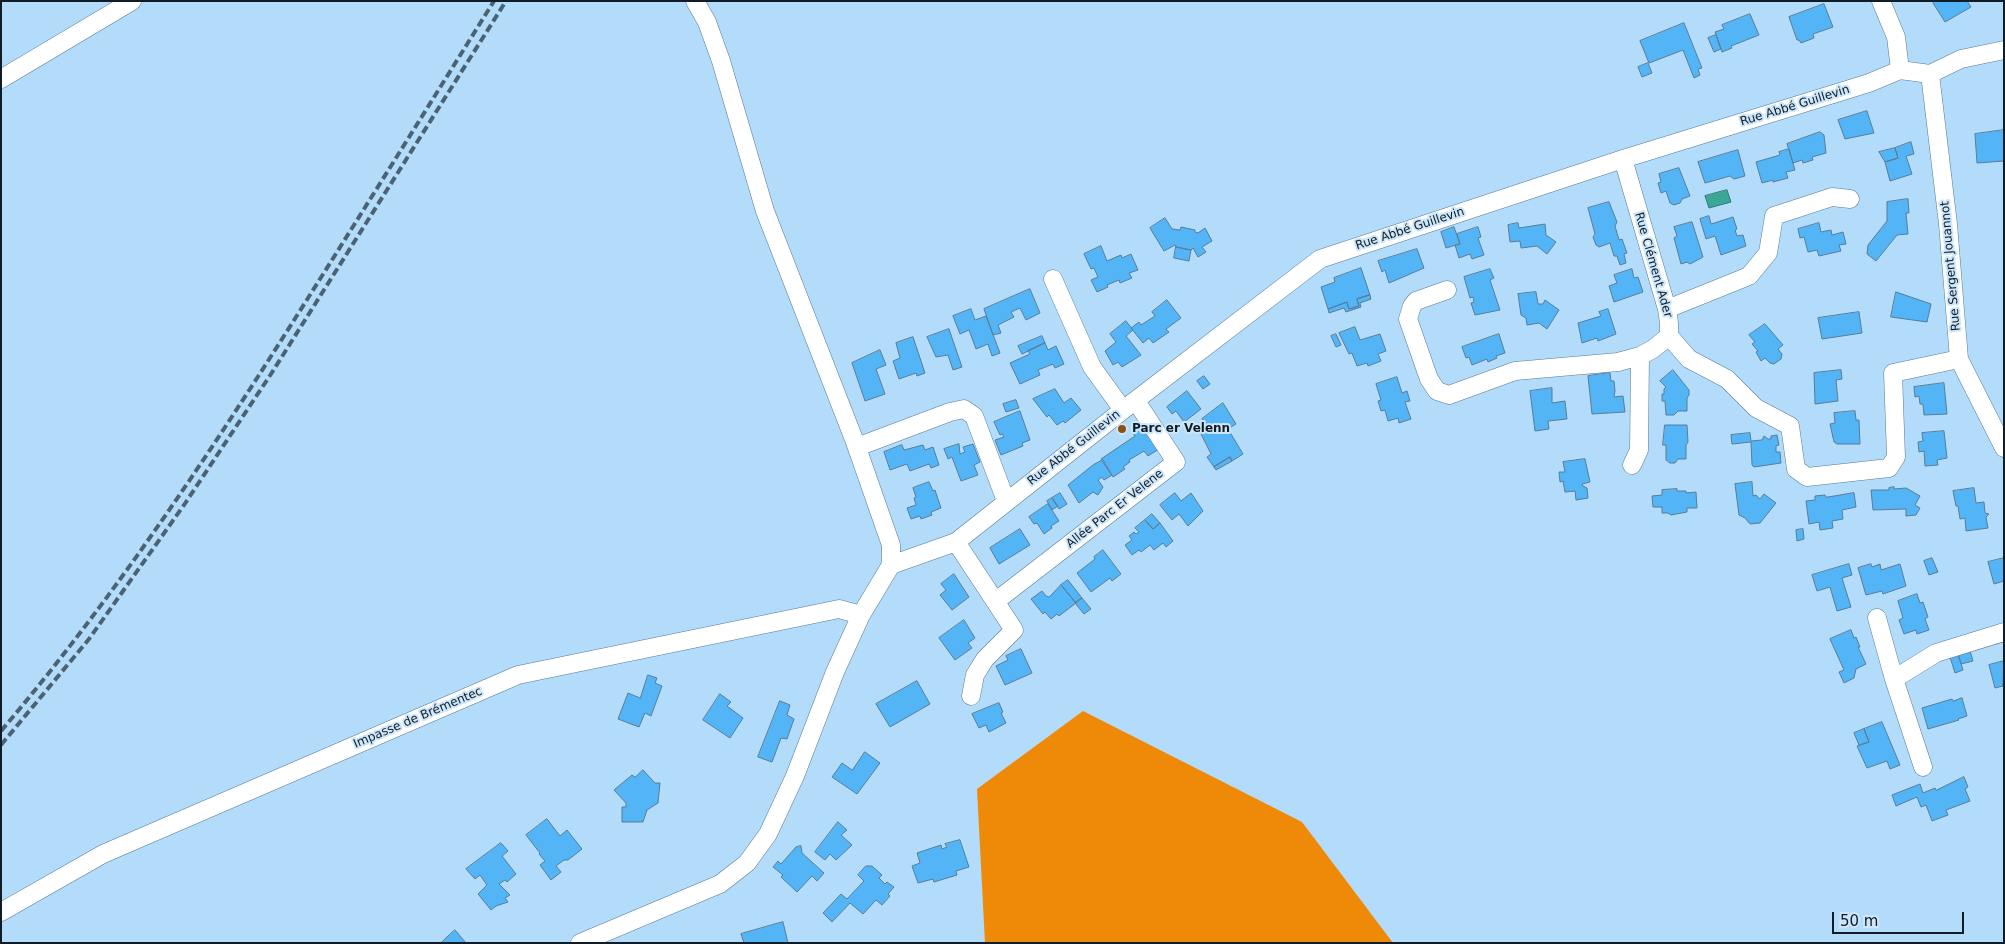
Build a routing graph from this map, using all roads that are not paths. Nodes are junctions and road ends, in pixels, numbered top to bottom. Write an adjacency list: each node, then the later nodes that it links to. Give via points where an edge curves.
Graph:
1 (132, 1): 7 (street)
2 (695, 1): 17 (street, via 707,22 721,61 765,211)
3 (1881, 1): 5 (street, via 1896,37)
4 (2004, 50): 6 (street, via 1961,59)
5 (1900, 70): 6 (street, Rue Abbé Guillevin); 8 (street, Rue Abbé Guillevin, via 1863,85)
6 (1930, 74): 15 (street, Rue Sergent Jouannot, via 1948,224)
7 (1, 79)
8 (1623, 159): 12 (street, Rue Clément Ader); 16 (street, Rue Abbé Guillevin, via 1320,259)
9 (1850, 199): 12 (street, via 1832,197 1774,216 1768,253 1749,276)
10 (1053, 279): 16 (street, via 1092,367)
11 (1447, 290): 14 (street, via 1416,301 1408,319 1437,391 1449,395 1515,371 1618,362)
12 (1667, 309): 13 (street, Rue Clément Ader)
13 (1668, 336): 14 (street); 15 (street, Rue Clément Ader, via 1688,359 1727,379 1756,408 1790,426 1796,469 1807,477 1889,468 1896,457 1892,373)
14 (1640, 356): 19 (street, via 1638,450)
15 (1959, 359): 18 (street, Rue Sergent Jouannot)
16 (1129, 405): 20 (street, Rue Abbé Guillevin); 23 (street, Allée Parc Er Velene, via 1176,462)
17 (857, 447): 20 (street, via 950,412 964,410 974,416); 22 (street, via 891,545)
18 (2004, 448)
19 (1632, 465)
20 (1006, 502): 21 (street, Rue Abbé Guillevin)
21 (956, 542): 22 (street, Rue Abbé Guillevin); 23 (street)
22 (891, 565): 24 (street)
23 (996, 602): 28 (street, via 1014,630 980,667)
24 (862, 615): 30 (street, Impasse de Brémentec, via 839,608 518,675 103,854); 31 (street, via 835,672 795,776 768,834 747,863 720,884)
25 (1876, 618): 27 (street)
26 (2004, 632): 27 (street, via 1936,653)
27 (1894, 679): 29 (street)
28 (971, 696)
29 (1922, 767)
30 (1, 912)
31 (580, 943)

